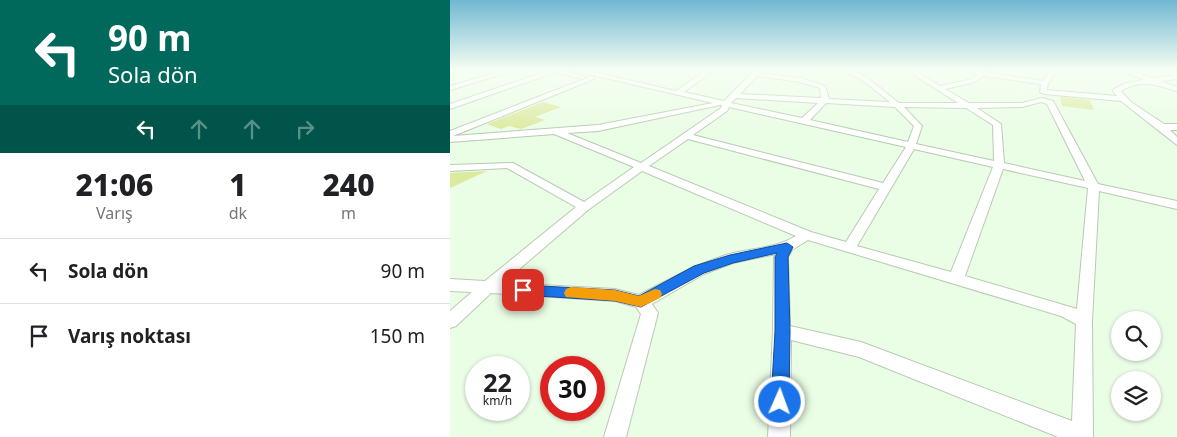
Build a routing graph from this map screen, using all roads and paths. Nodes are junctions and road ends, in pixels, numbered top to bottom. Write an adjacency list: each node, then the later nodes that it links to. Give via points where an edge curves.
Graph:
1 (498, 90): 20 (street)
2 (560, 90): 26 (street)
3 (647, 90): 18 (street)
4 (664, 90): 12 (street)
5 (682, 90): 12 (street)
6 (741, 90): 13 (street)
7 (824, 90): 16 (street)
8 (879, 90): 17 (street)
9 (943, 90): 21 (street)
10 (1044, 90): 14 (street)
11 (1118, 90): 15 (street)
12 (678, 93): 19 (street)
13 (736, 96): 16 (street); 19 (street)
14 (1043, 96): 15 (street); 21 (street, via 1022,105); 35 (street, via 1053,107)
15 (1124, 99): 23 (street)
16 (825, 100): 17 (street); 22 (street)
17 (898, 105): 21 (street); 30 (street, via 918,126)
18 (709, 106): 19 (street); 25 (street, via 598,128)
19 (725, 106): 22 (street); 27 (street); 30 (street)
20 (450, 107)
21 (968, 107): 32 (street, via 997,124)
22 (804, 121): 30 (street)
23 (1162, 127): 24 (street); 29 (street)
24 (1177, 127)
25 (554, 131): 28 (street); 31 (street)
26 (450, 134)
27 (688, 136): 31 (street); 34 (street)
28 (450, 138)
29 (1177, 142)
30 (909, 146): 32 (street); 34 (street)
31 (643, 166): 37 (street); 38 (street)
32 (999, 166): 35 (street); 41 (street)
33 (450, 168): 37 (street, via 509,165)
34 (886, 187): 40 (street)
35 (1094, 187): 36 (street); 46 (street)
36 (1177, 205)
37 (584, 207): 43 (street)
38 (806, 235): 39 (street); 40 (street)
39 (787, 247): 44 (street, via 730,259 699,270); 47 (street, via 781,257)
40 (850, 248): 41 (street)
41 (956, 279): 46 (street, via 1066,311)
42 (450, 285): 43 (street)
43 (487, 288): 44 (street, via 615,296); 45 (street)
44 (641, 302): 49 (street, via 650,313)
45 (450, 321)
46 (1084, 321): 48 (street)
47 (782, 331): 48 (street, via 861,350); 50 (street)
48 (1082, 436)
49 (615, 437)
50 (779, 437)

